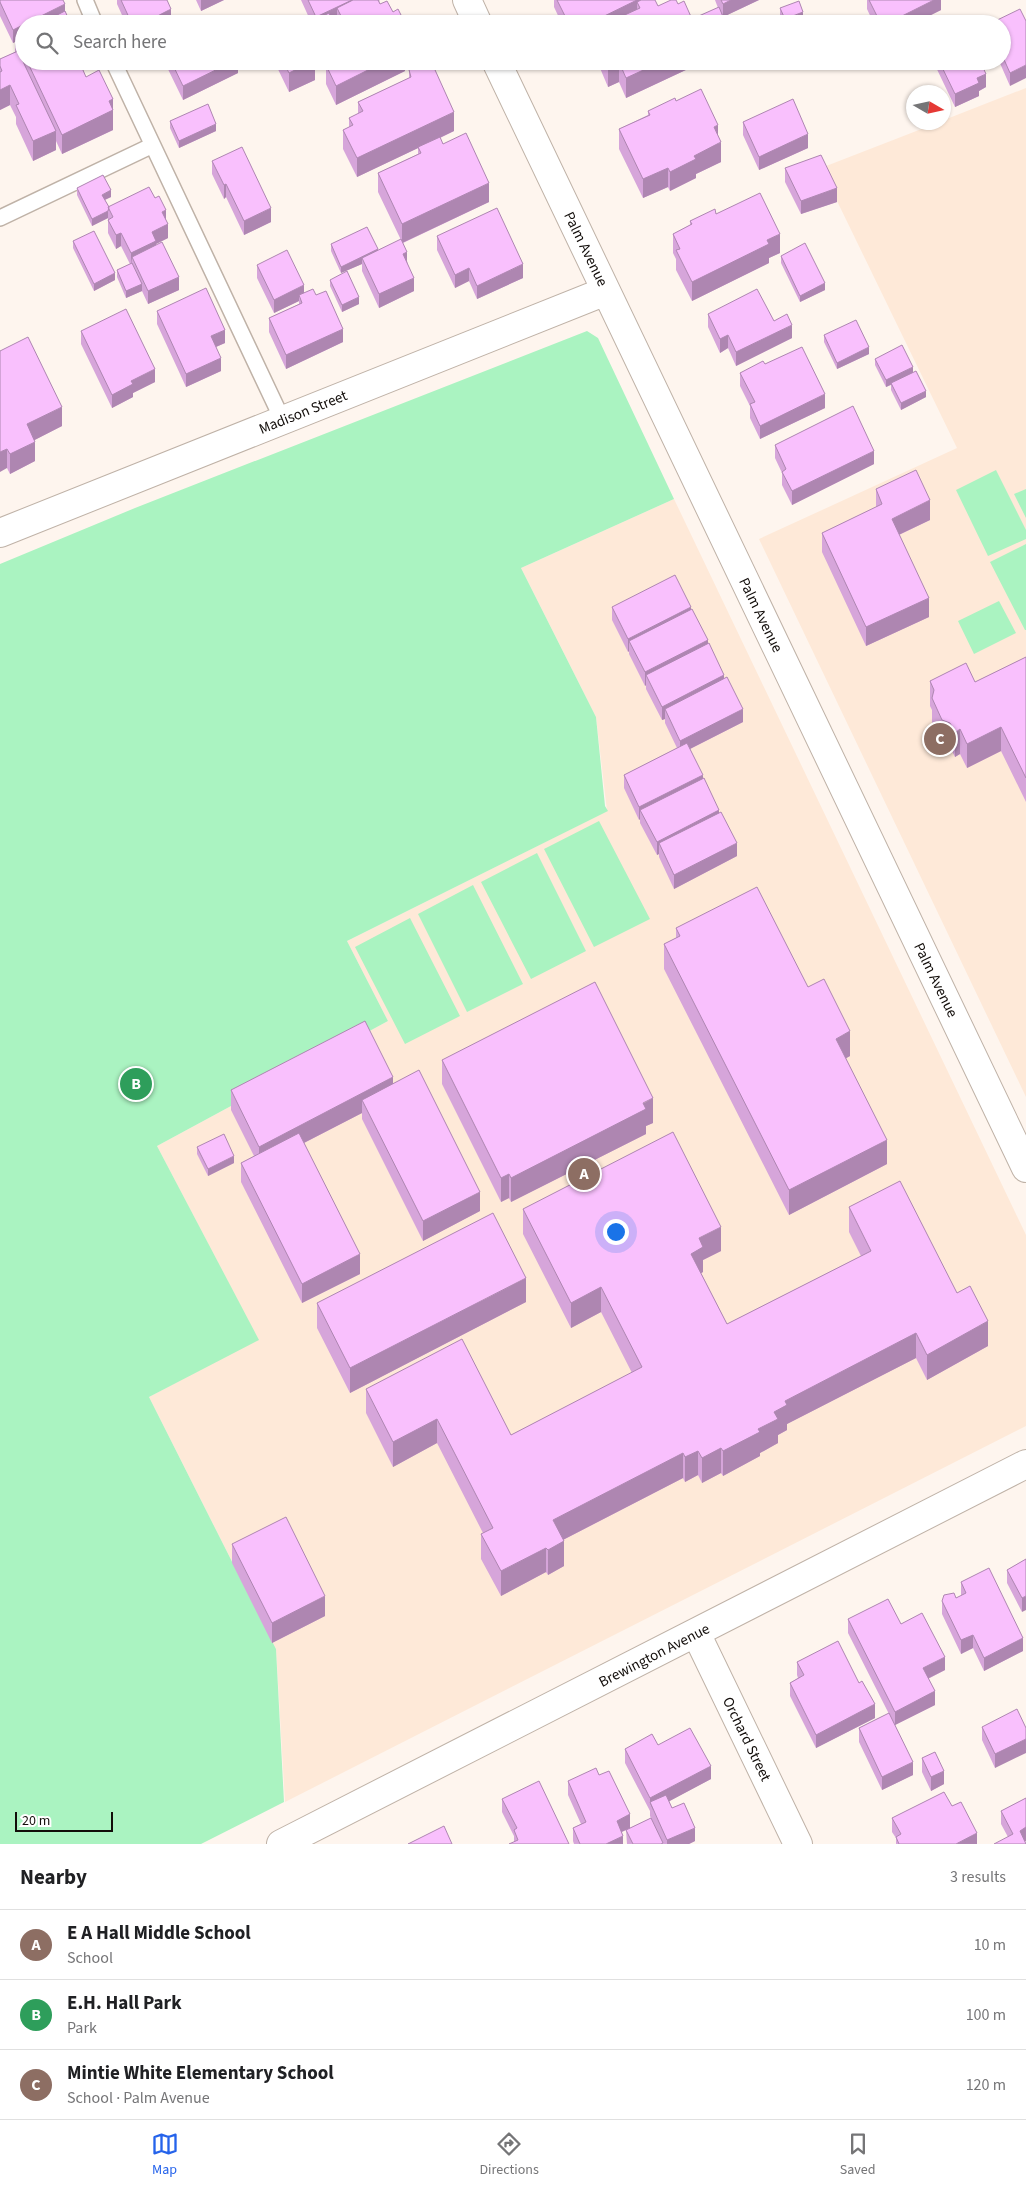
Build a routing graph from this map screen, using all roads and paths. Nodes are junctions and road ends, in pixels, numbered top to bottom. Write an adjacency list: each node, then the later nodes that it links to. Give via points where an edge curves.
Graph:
1 (84, 0): 3 (lane)
2 (467, 0): 4 (street)
3 (92, 15)
4 (474, 15)
5 (117, 70): 7 (lane)
6 (500, 70): 9 (street, Palm Avenue)
7 (151, 146): 8 (lane); 10 (lane)
8 (0, 218)
9 (606, 291): 10 (street, Madison Street); 12 (street, Palm Avenue)
10 (283, 421): 11 (street, Madison Street)
11 (0, 533)
12 (1026, 1168)
13 (1026, 1464): 14 (street, Brewington Avenue)
14 (696, 1633): 15 (street, Brewington Avenue); 16 (street, Orchard Street)
15 (281, 1844)
16 (798, 1844)

